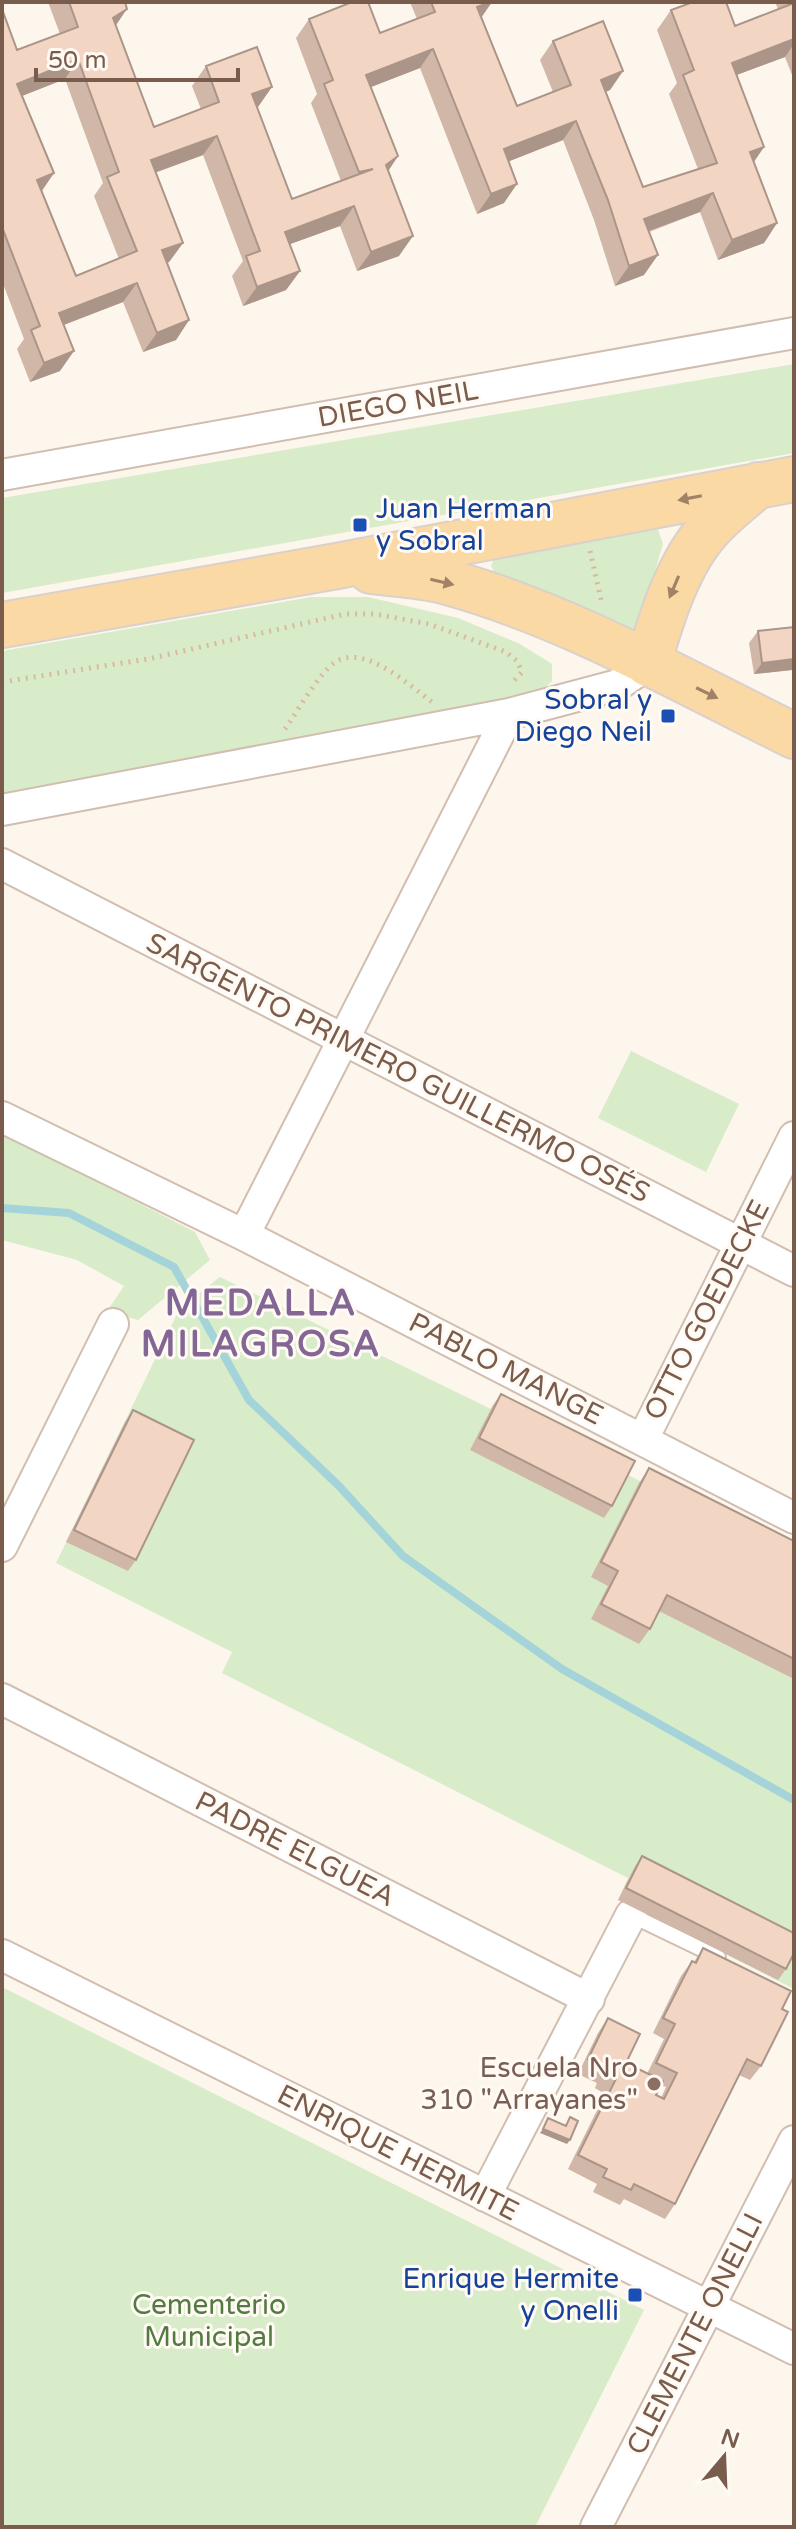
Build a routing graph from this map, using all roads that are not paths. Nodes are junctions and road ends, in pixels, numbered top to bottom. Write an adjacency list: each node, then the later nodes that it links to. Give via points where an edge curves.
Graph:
1 (794, 333): 2 (street, DIEGO NEIL)
2 (2, 475)
3 (776, 482): 4 (main road, one-way to 4); 6 (main road, one-way to 6, via 709,529 680,573)
4 (337, 566): 5 (main road); 6 (main road, one-way to 6, via 441,581 533,611)
5 (2, 625)
6 (648, 664): 7 (street, via 618,685); 8 (main road, one-way to 8)
7 (506, 702): 9 (street); 11 (street)
8 (794, 736)
9 (2, 810)
10 (2, 864): 11 (street, SARGENTO PRIMERO GUILLERMO OSÉS)
11 (343, 1040): 14 (street); 15 (street, SARGENTO PRIMERO GUILLERMO OSÉS)
12 (2, 1117): 14 (street, PABLO MANGE)
13 (794, 1137): 15 (street, OTTO GOEDECKE)
14 (244, 1235): 18 (street, PABLO MANGE)
15 (740, 1244): 16 (street, SARGENTO PRIMERO GUILLERMO OSÉS); 18 (street, OTTO GOEDECKE)
16 (794, 1271)
17 (113, 1324): 20 (street)
18 (643, 1439): 19 (street, PABLO MANGE)
19 (794, 1518)
20 (6, 1527)
21 (2, 1699): 25 (street, PADRE ELGUEA)
22 (631, 1915): 24 (lane); 25 (street)
23 (2, 1955): 27 (street, ENRIQUE HERMITE)
24 (726, 1961)
25 (589, 1999): 27 (street)
26 (794, 2141): 28 (street, CLEMENTE ONELLI)
27 (485, 2196): 28 (street, ENRIQUE HERMITE)
28 (707, 2307): 29 (street, ENRIQUE HERMITE); 30 (street, CLEMENTE ONELLI)
29 (794, 2349)
30 (596, 2527)

